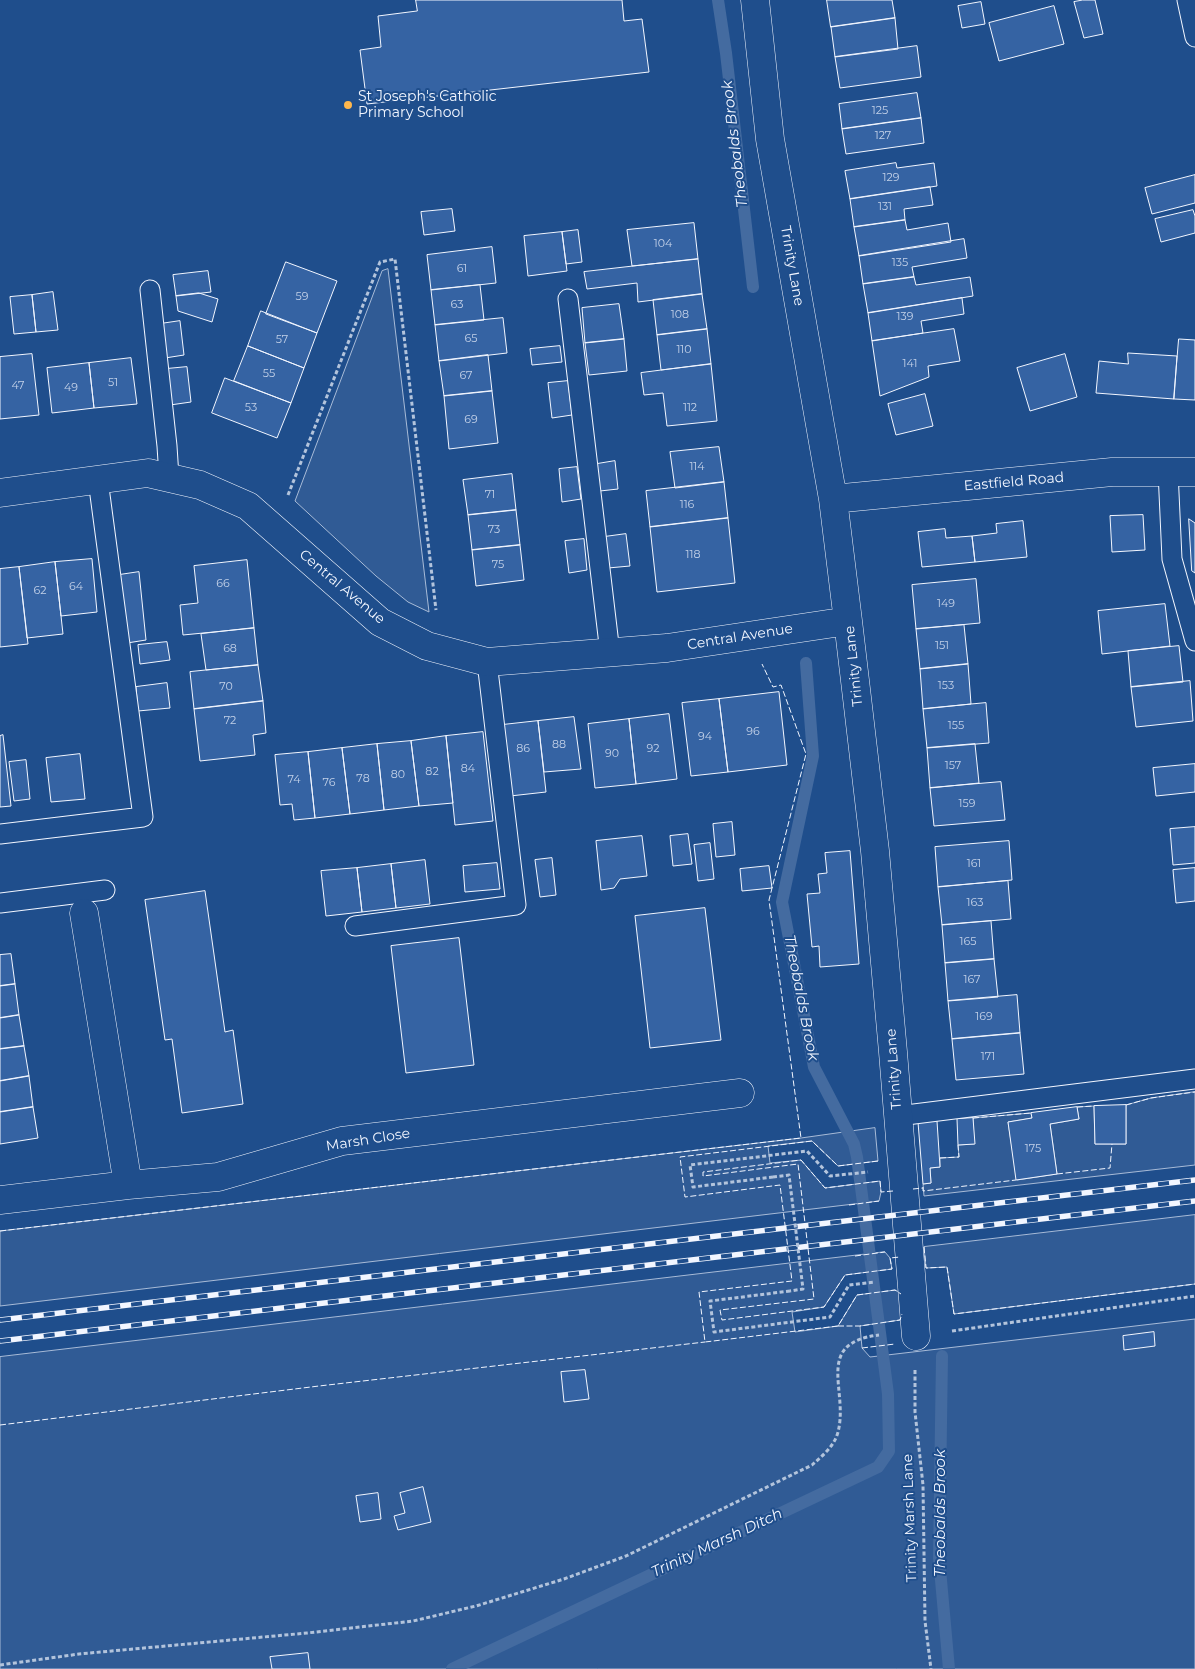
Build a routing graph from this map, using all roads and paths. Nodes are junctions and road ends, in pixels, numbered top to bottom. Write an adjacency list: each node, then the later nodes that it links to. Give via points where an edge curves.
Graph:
1 (755, 0): 11 (street, Trinity Lane, via 770,139)
2 (1187, 0): 3 (lane)
3 (1195, 37)
4 (150, 290): 8 (lane)
5 (568, 299): 16 (lane)
6 (1168, 471): 7 (street, Eastfield Road); 11 (street, Eastfield Road, via 1112,472); 14 (lane, via 1172,559)
7 (1195, 472)
8 (169, 477): 9 (street, Central Avenue, via 148,473); 12 (street, Central Avenue, via 200,485 248,506)
9 (98, 480): 10 (street, Central Avenue); 18 (lane, via 143,817)
10 (0, 493)
11 (833, 499): 13 (street, Trinity Lane)
12 (270, 525): 15 (street, Central Avenue, via 380,622 426,646); 15 (path, via 288,494 380,262 395,259)
13 (848, 621): 16 (street, Central Avenue, via 666,648); 25 (street, Trinity Lane, via 875,851)
14 (1195, 641)
15 (441, 650): 17 (street, Central Avenue)
16 (610, 653): 17 (street, Central Avenue)
17 (488, 662): 22 (lane, via 516,905)
18 (0, 834)
19 (104, 890): 21 (lane)
20 (0, 903): 21 (lane)
21 (83, 903): 27 (street)
22 (355, 926)
23 (1195, 1079): 25 (lane)
24 (740, 1093): 27 (street, Marsh Close, via 342,1141 218,1176)
25 (898, 1116): 31 (street, Trinity Lane)
26 (870, 1172): 29 (path, bridge, via 830,1176 808,1151 690,1164 693,1187 789,1175 803,1289 710,1301 714,1332 830,1317 849,1285)
27 (128, 1185): 28 (street, Marsh Close)
28 (0, 1200)
29 (856, 1284)
30 (1195, 1296): 31 (path)
31 (916, 1336): 34 (path, Trinity Marsh Lane, via 915,1412 923,1485 925,1620)
32 (861, 1337): 33 (path, via 843,1349 837,1367 840,1417 838,1434 829,1450 812,1465 617,1559 564,1579 413,1621 79,1654)
33 (0, 1665)
34 (930, 1669)

